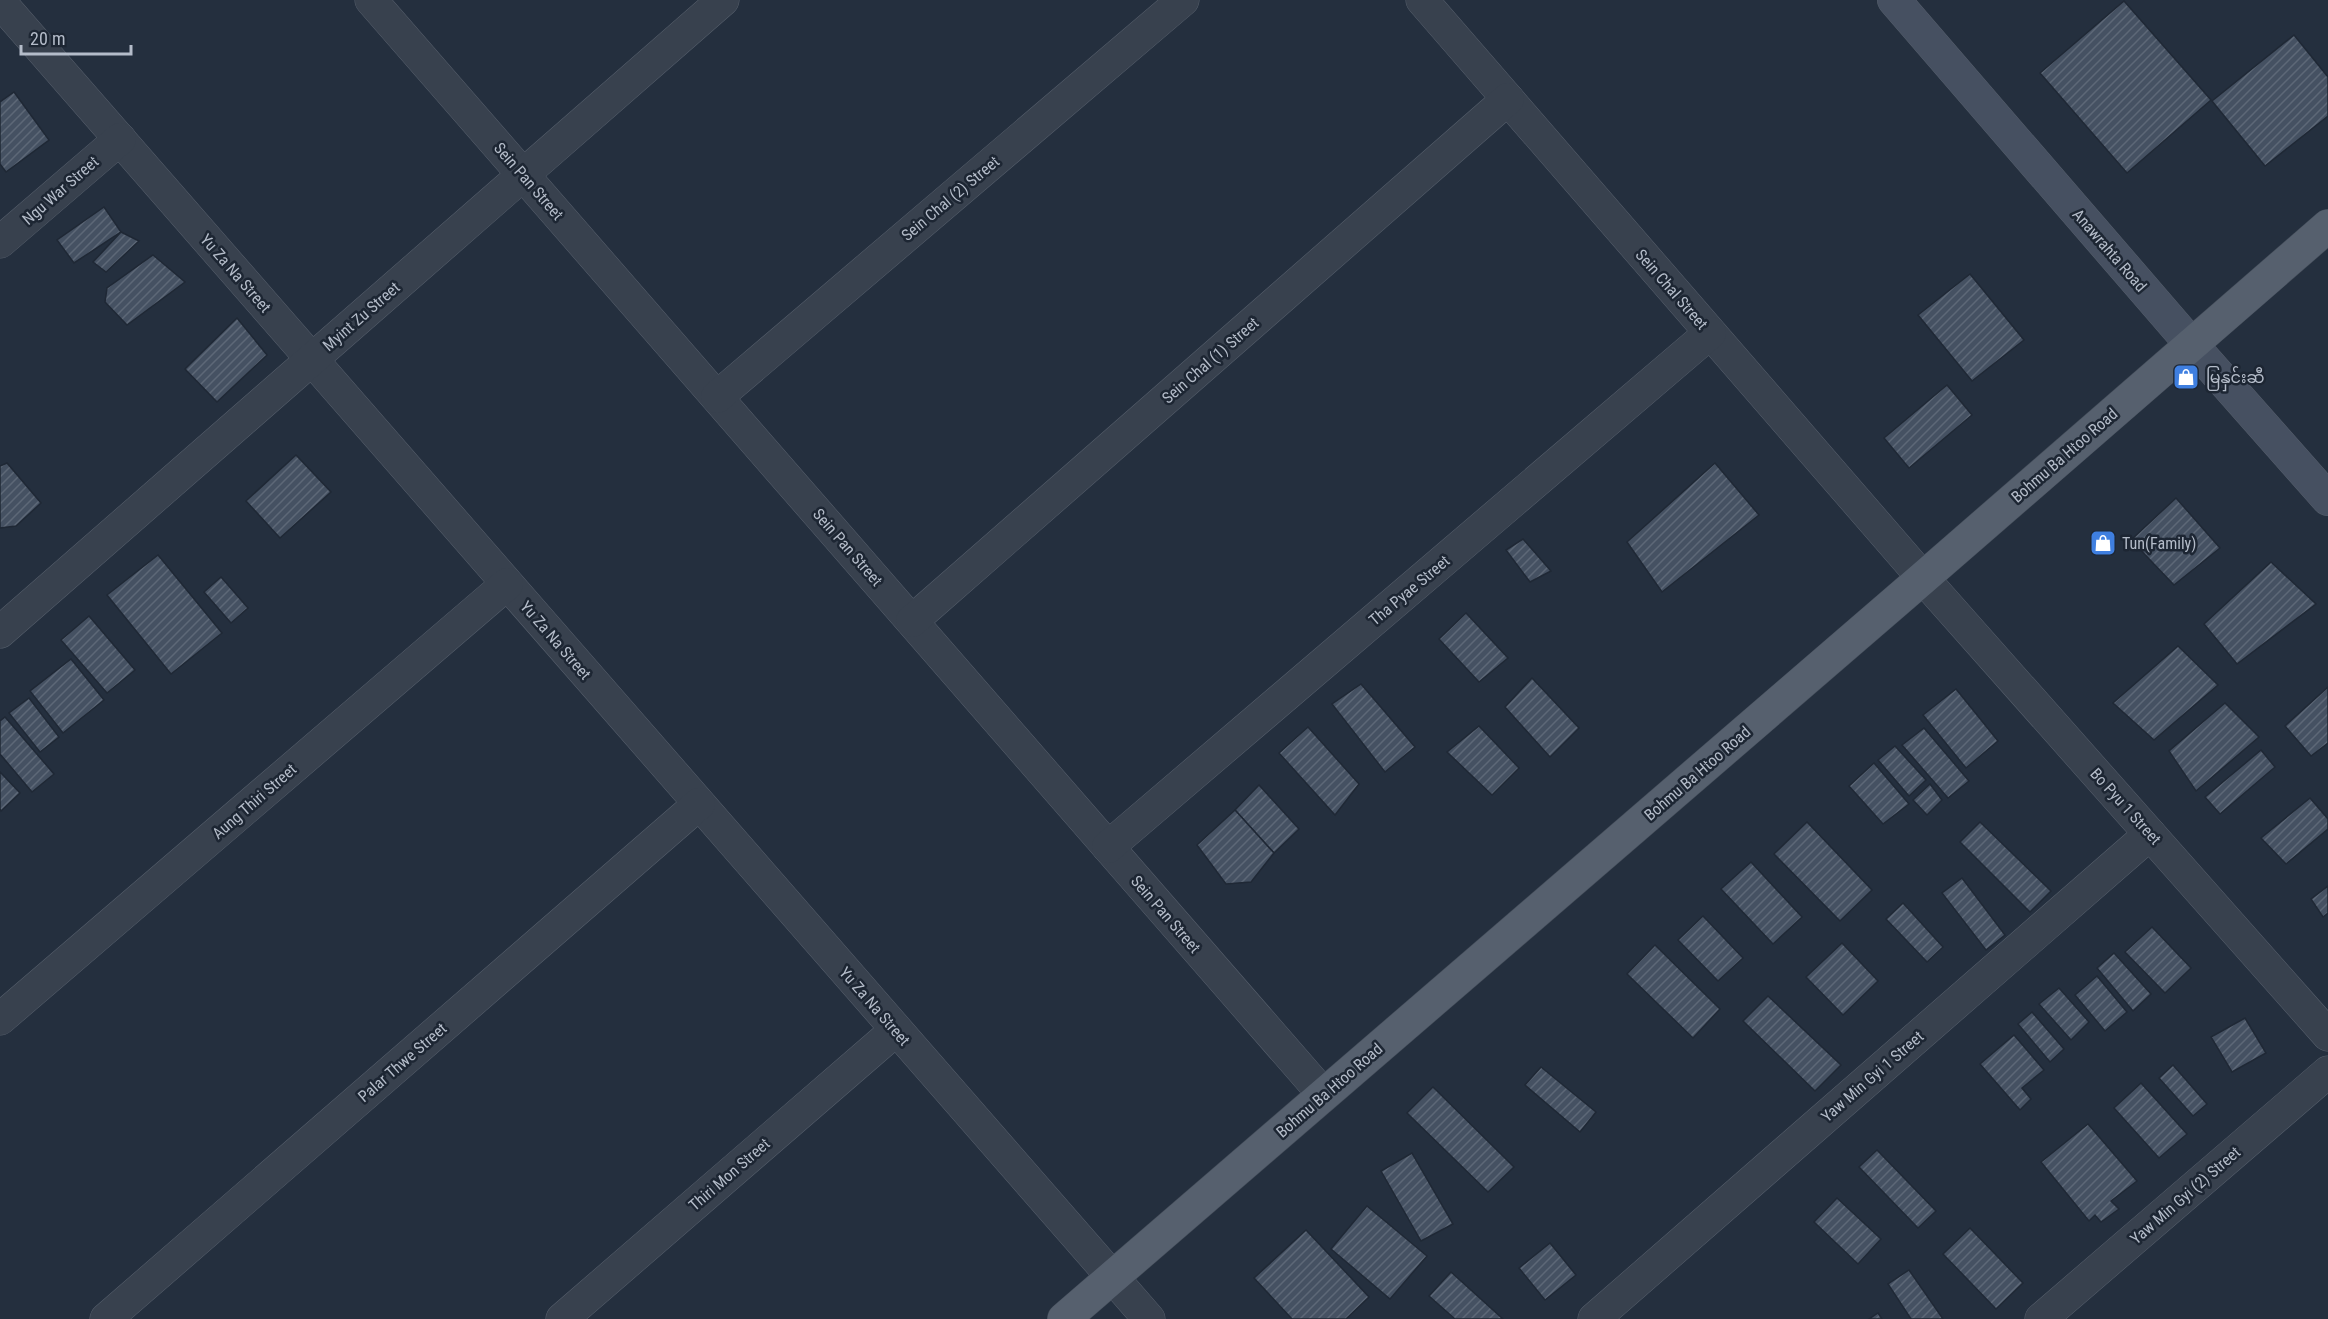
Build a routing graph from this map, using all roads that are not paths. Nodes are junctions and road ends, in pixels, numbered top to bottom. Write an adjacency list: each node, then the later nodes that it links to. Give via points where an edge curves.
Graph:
1 (371, 0): 9 (street, Sein Pan Street)
2 (723, 0): 9 (street, Myint Zu Street)
3 (1184, 0): 15 (street, Sein Chal (2) Street)
4 (1422, 0): 7 (street, Sein Chal Street)
5 (1894, 0): 13 (main road, Anawrahta Road)
6 (0, 2): 8 (street, Yu Za Na Street)
7 (1508, 99): 12 (street, Sein Chal Street); 19 (street, Sein Chal (1) Street)
8 (120, 139): 11 (street, Ngu War Street); 14 (street, Yu Za Na Street)
9 (523, 174): 14 (street, Myint Zu Street); 15 (street, Sein Pan Street)
10 (2328, 226): 13 (main road, Bohmu Ba Htoo Road)
11 (0, 242)
12 (1710, 333): 17 (street, Sein Chal Street); 23 (street, Tha Pyae Street)
13 (2190, 344): 16 (main road, Anawrahta Road); 17 (main road, Bohmu Ba Htoo Road)
14 (312, 360): 18 (street, Yu Za Na Street); 20 (street, Myint Zu Street)
15 (717, 397): 19 (street, Sein Pan Street)
16 (2328, 499)
17 (1923, 578): 22 (street, Bo Pyu 1 Street); 28 (main road, Bohmu Ba Htoo Road)
18 (507, 584): 21 (street, Yu Za Na Street); 24 (street, Aung Thiri Street)
19 (912, 621): 23 (street, Sein Pan Street)
20 (0, 632)
21 (699, 804): 25 (street, Yu Za Na Street); 30 (street, Palar Thwe Street)
22 (2150, 834): 26 (street, Bo Pyu 1 Street); 34 (street, Yaw Min Gyi 1 Street)
23 (1108, 847): 28 (street, Sein Pan Street)
24 (0, 1019)
25 (896, 1030): 29 (street, Yu Za Na Street); 31 (street, Thiri Mon Street)
26 (2328, 1035)
27 (2328, 1072): 35 (street, Yaw Min Gyi (2) Street)
28 (1324, 1095): 29 (main road, Bohmu Ba Htoo Road)
29 (1112, 1278): 32 (main road, Bohmu Ba Htoo Road); 33 (street, Yu Za Na Street)
30 (106, 1319)
31 (562, 1319)
32 (1064, 1319)
33 (1149, 1319)
34 (1594, 1319)
35 (2042, 1319)

